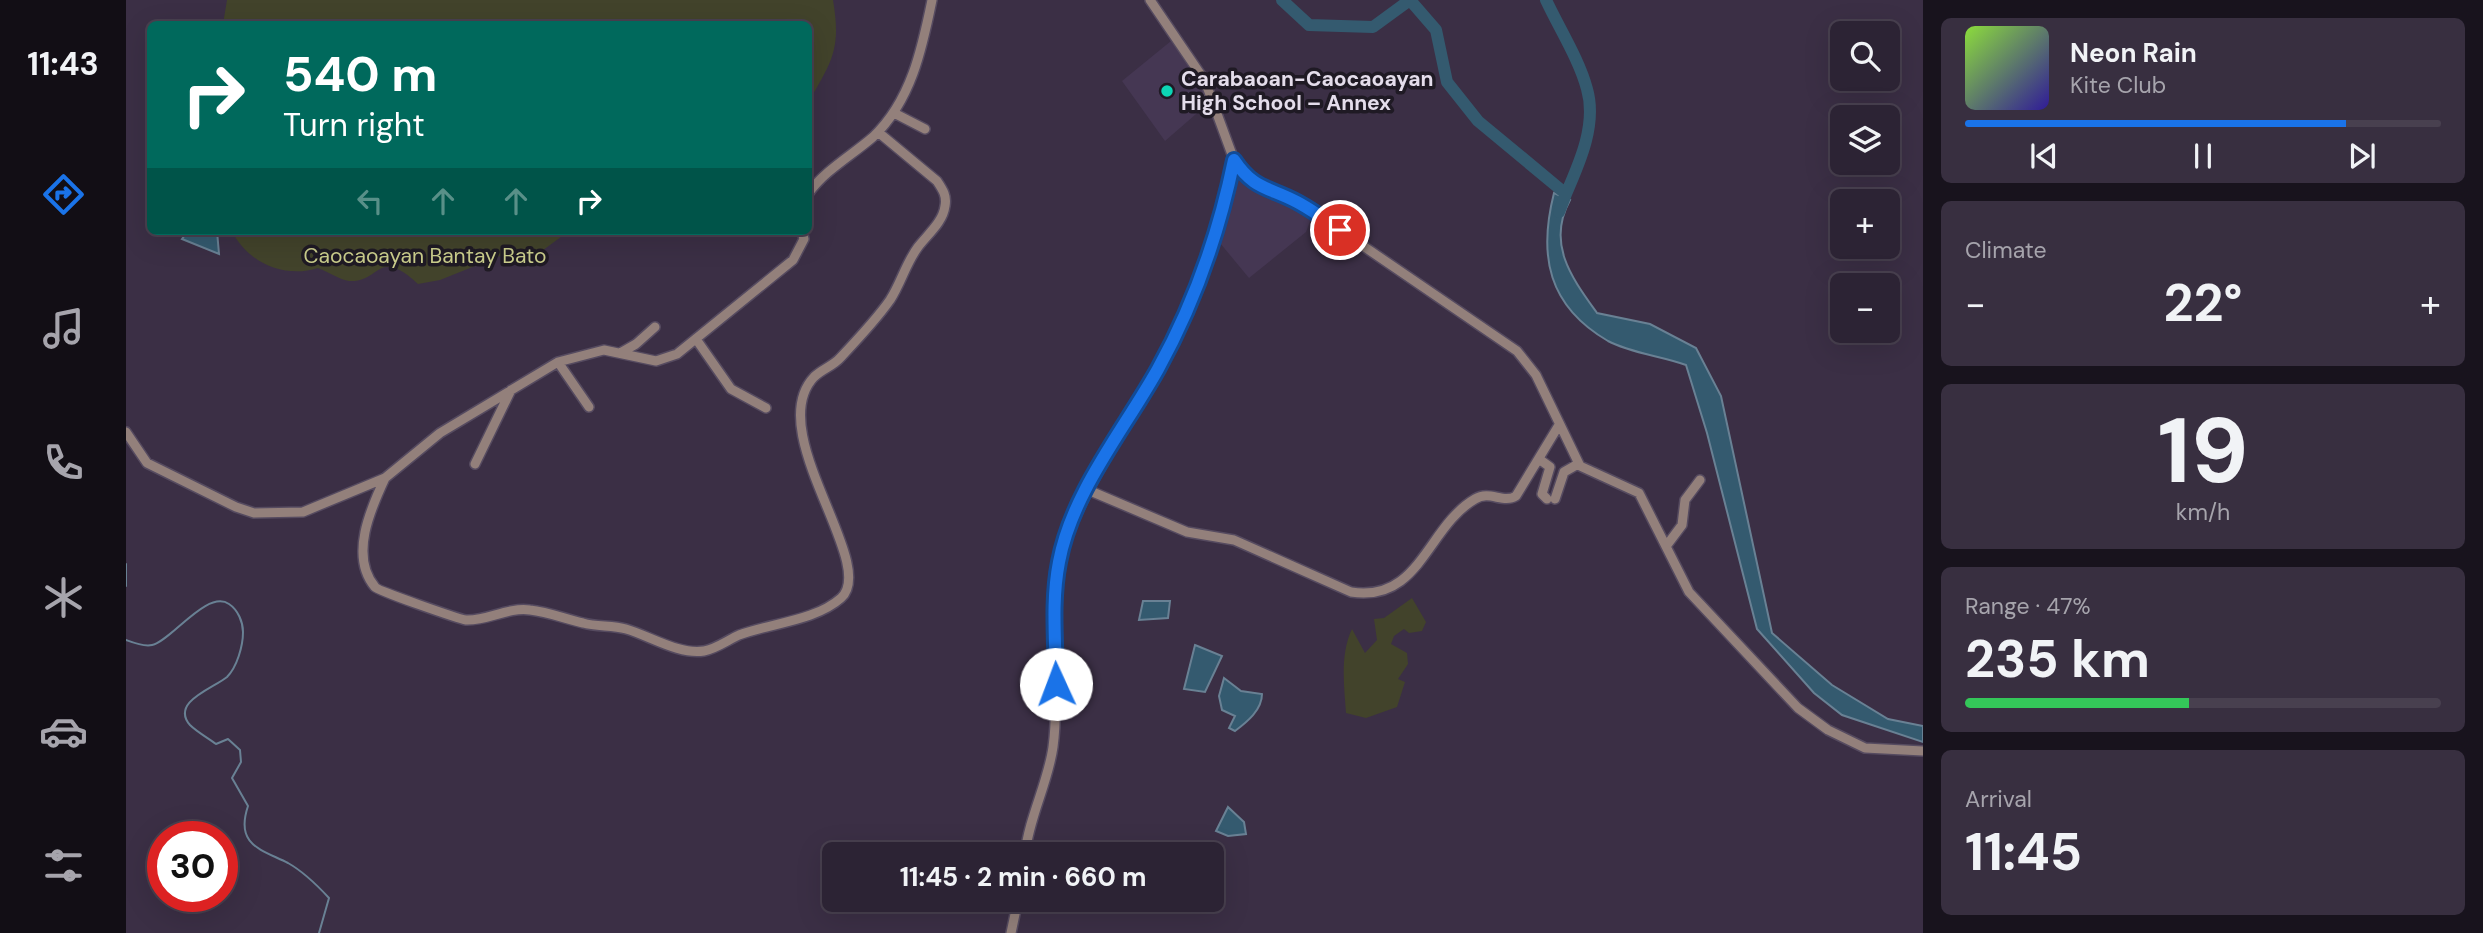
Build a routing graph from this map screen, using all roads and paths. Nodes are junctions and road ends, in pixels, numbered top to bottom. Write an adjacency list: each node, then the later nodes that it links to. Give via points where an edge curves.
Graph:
1 (932, 0): 3 (street, via 910,83)
2 (1150, 0): 6 (street, via 1205,81)
3 (894, 113): 4 (street); 5 (street)
4 (925, 129)
5 (878, 132): 7 (street); 21 (street, via 937,181 946,203 889,301 837,361 810,382 803,396 800,431 848,574 848,588 839,600 704,651 542,611 513,609 469,620 459,618 382,593 370,579 364,539)
6 (1234, 160): 16 (street, via 1257,186 1309,209 1517,351 1536,375); 23 (street, via 1217,234 1190,302 1160,366)
7 (812, 189)
8 (803, 235): 10 (street, via 793,260)
9 (655, 327): 11 (street)
10 (696, 339): 11 (street, via 666,360 644,360); 15 (street, via 731,389)
11 (622, 352): 12 (street, via 585,352)
12 (558, 362): 13 (street); 14 (street)
13 (512, 388): 19 (street); 21 (street, via 440,433)
14 (589, 407)
15 (766, 408)
16 (1559, 425): 18 (street); 20 (street)
17 (126, 432): 21 (street, via 143,459 162,472 254,513 309,510)
18 (1539, 459): 20 (street, via 1550,467 1542,494 1551,499 1564,472); 23 (street, via 1516,496 1508,500 1485,494 1476,498 1446,521 1410,576 1370,594 1351,592 1234,540 1187,532)
19 (475, 464)
20 (1578, 464): 24 (street, via 1639,493)
21 (384, 478)
22 (1700, 480): 24 (street, via 1683,504 1682,525)
23 (1088, 490): 26 (street, via 1059,561 1053,747)
24 (1667, 545): 25 (street, via 1688,591 1798,708 1857,745)
25 (1923, 751)
26 (1028, 842)
27 (1015, 912): 28 (street)
28 (1011, 933)

